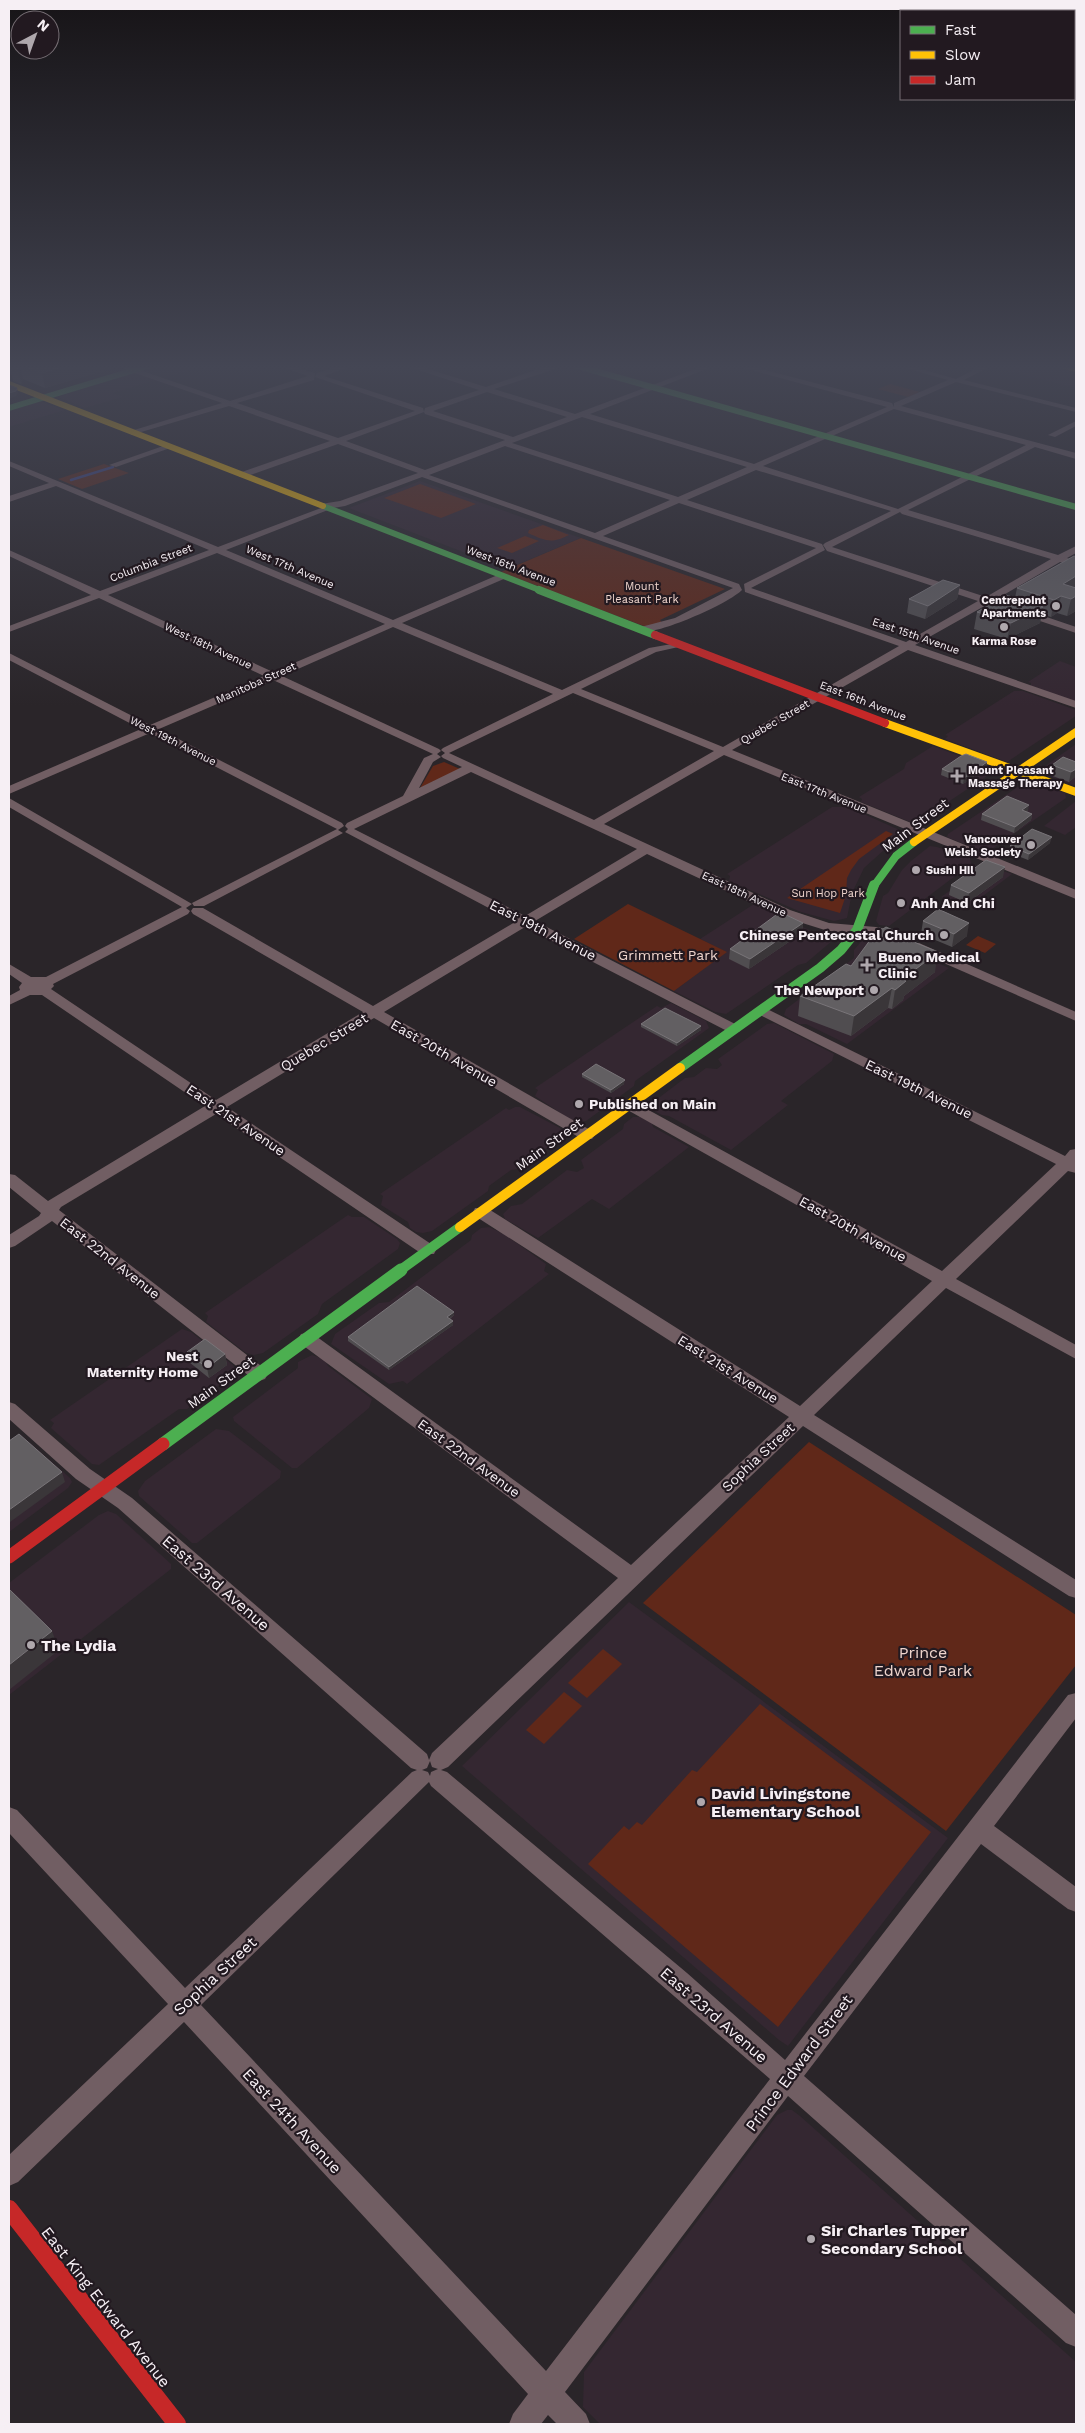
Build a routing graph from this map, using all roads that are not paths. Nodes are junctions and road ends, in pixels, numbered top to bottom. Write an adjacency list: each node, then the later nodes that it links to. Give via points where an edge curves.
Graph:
1 (46, 479): 10 (street, West 17th Avenue)
2 (252, 479): 14 (street, West 16th Avenue)
3 (411, 479): 14 (street, Columbia Street)
4 (432, 479): 16 (street, East 15th Avenue)
5 (613, 479): 12 (street)
6 (730, 479): 12 (street)
7 (794, 479): 15 (street)
8 (963, 479): 15 (street)
9 (977, 479): 13 (street)
10 (56, 483): 11 (street); 19 (street, West 17th Avenue)
11 (9, 499)
12 (679, 500): 16 (street); 17 (street)
13 (1076, 506)
14 (332, 508): 19 (street, Columbia Street); 23 (street, West 16th Avenue)
15 (899, 511): 17 (street); 21 (street)
16 (594, 537): 24 (street, East 15th Avenue)
17 (824, 547): 24 (street); 26 (street)
18 (1076, 549): 21 (street)
19 (219, 550): 25 (street, Columbia Street); 27 (street, West 17th Avenue)
20 (9, 554): 25 (street, West 18th Avenue)
21 (1059, 558): 22 (street); 26 (street, Quebec Street)
22 (1076, 564)
23 (503, 576): 27 (street, Manitoba Street); 30 (street, West 16th Avenue)
24 (742, 588): 28 (street); 33 (street, East 15th Avenue)
25 (99, 596): 29 (street, Columbia Street); 35 (street, West 18th Avenue)
26 (986, 600): 31 (street); 33 (street, Quebec Street)
27 (395, 624): 35 (street, Manitoba Street); 36 (street, West 17th Avenue)
28 (671, 624): 30 (street)
29 (9, 629)
30 (641, 630): 32 (street, East 16th Avenue)
31 (1076, 630)
32 (678, 644): 36 (street, via 653,650); 37 (street, East 16th Avenue)
33 (908, 646): 37 (street, Quebec Street); 38 (street, East 15th Avenue)
34 (9, 656): 39 (street, West 19th Avenue)
35 (273, 676): 39 (street, Manitoba Street); 42 (street, West 18th Avenue)
36 (567, 692): 41 (street, East 17th Avenue); 42 (street)
37 (818, 697): 41 (street, Quebec Street); 44 (street, East 16th Avenue)
38 (1076, 705)
39 (151, 729): 45 (street, Manitoba Street); 50 (street, West 19th Avenue)
40 (1076, 732): 44 (street, Main Street)
41 (723, 752): 49 (street, Quebec Street); 51 (street, East 17th Avenue)
42 (441, 753): 43 (street, East 18th Avenue); 47 (street, via 428,760)
43 (471, 767): 47 (street); 49 (street, East 18th Avenue)
44 (1018, 772): 46 (street, East 16th Avenue); 51 (street, Main Street)
45 (9, 790)
46 (1076, 792)
47 (408, 797): 50 (street)
48 (9, 802): 54 (street)
49 (594, 825): 52 (street, East 18th Avenue)
50 (344, 829): 55 (street); 56 (street, East 19th Avenue)
51 (924, 834): 53 (street, East 17th Avenue); 57 (street, Main Street, via 896,856 880,875)
52 (646, 849): 56 (street, Quebec Street); 57 (street, East 18th Avenue, via 808,922)
53 (1076, 895)
54 (184, 907): 55 (street); 59 (street)
55 (198, 907): 62 (street, East 20th Avenue)
56 (525, 921): 62 (street, Quebec Street); 64 (street, East 19th Avenue)
57 (857, 930): 61 (street, Main Street, via 832,959); 63 (street, East 18th Avenue, via 887,933)
58 (9, 968): 59 (street, East 21st Avenue)
59 (37, 986): 60 (street); 66 (street, East 21st Avenue)
60 (9, 1001)
61 (761, 1010): 64 (street, Main Street); 68 (street, East 19th Avenue)
62 (374, 1012): 66 (street, Quebec Street); 67 (street, East 20th Avenue)
63 (1076, 1017)
64 (734, 1029): 65 (street, Main Street)
65 (629, 1105): 67 (street, Main Street); 74 (street, East 20th Avenue)
66 (217, 1107): 70 (street, Quebec Street, via 55,1203); 73 (street, East 21st Avenue)
67 (587, 1136): 71 (street, Main Street)
68 (1073, 1162): 74 (street, Sophia Street)
69 (9, 1179): 70 (street, East 22nd Avenue)
70 (50, 1211): 72 (street, Quebec Street, via 45,1220); 77 (street, East 22nd Avenue)
71 (481, 1212): 73 (street, Main Street); 79 (street, East 21st Avenue)
72 (9, 1242)
73 (428, 1250): 75 (street, Main Street)
74 (944, 1279): 76 (street, East 20th Avenue); 79 (street, Sophia Street)
75 (307, 1339): 77 (street, Main Street); 82 (street, East 22nd Avenue)
76 (1076, 1353)
77 (258, 1374): 80 (street, Main Street)
78 (9, 1408): 80 (street, East 23rd Avenue)
79 (801, 1416): 82 (street, Sophia Street); 83 (street, East 21st Avenue)
80 (102, 1488): 81 (street, Main Street); 85 (street, East 23rd Avenue, via 125,1503)
81 (9, 1557)
82 (632, 1576): 85 (street, Sophia Street)
83 (1076, 1590)
84 (1076, 1702): 87 (street, Prince Edward Street)
85 (430, 1770): 89 (street, Sophia Street); 90 (street, East 23rd Avenue)
86 (9, 1817): 89 (street, East 24th Avenue)
87 (978, 1829): 88 (street); 90 (street, Prince Edward Street)
88 (1076, 1901)
89 (184, 2005): 91 (street, Sophia Street); 94 (street, East 24th Avenue)
90 (787, 2079): 93 (street, East 23rd Avenue); 94 (street, Prince Edward Street)
91 (9, 2173)
92 (9, 2209): 95 (street, East King Edward Avenue)
93 (1076, 2333)
94 (547, 2392): 96 (street, Prince Edward Street); 97 (street, East 24th Avenue)
95 (177, 2424)
96 (523, 2424)
97 (576, 2424)

